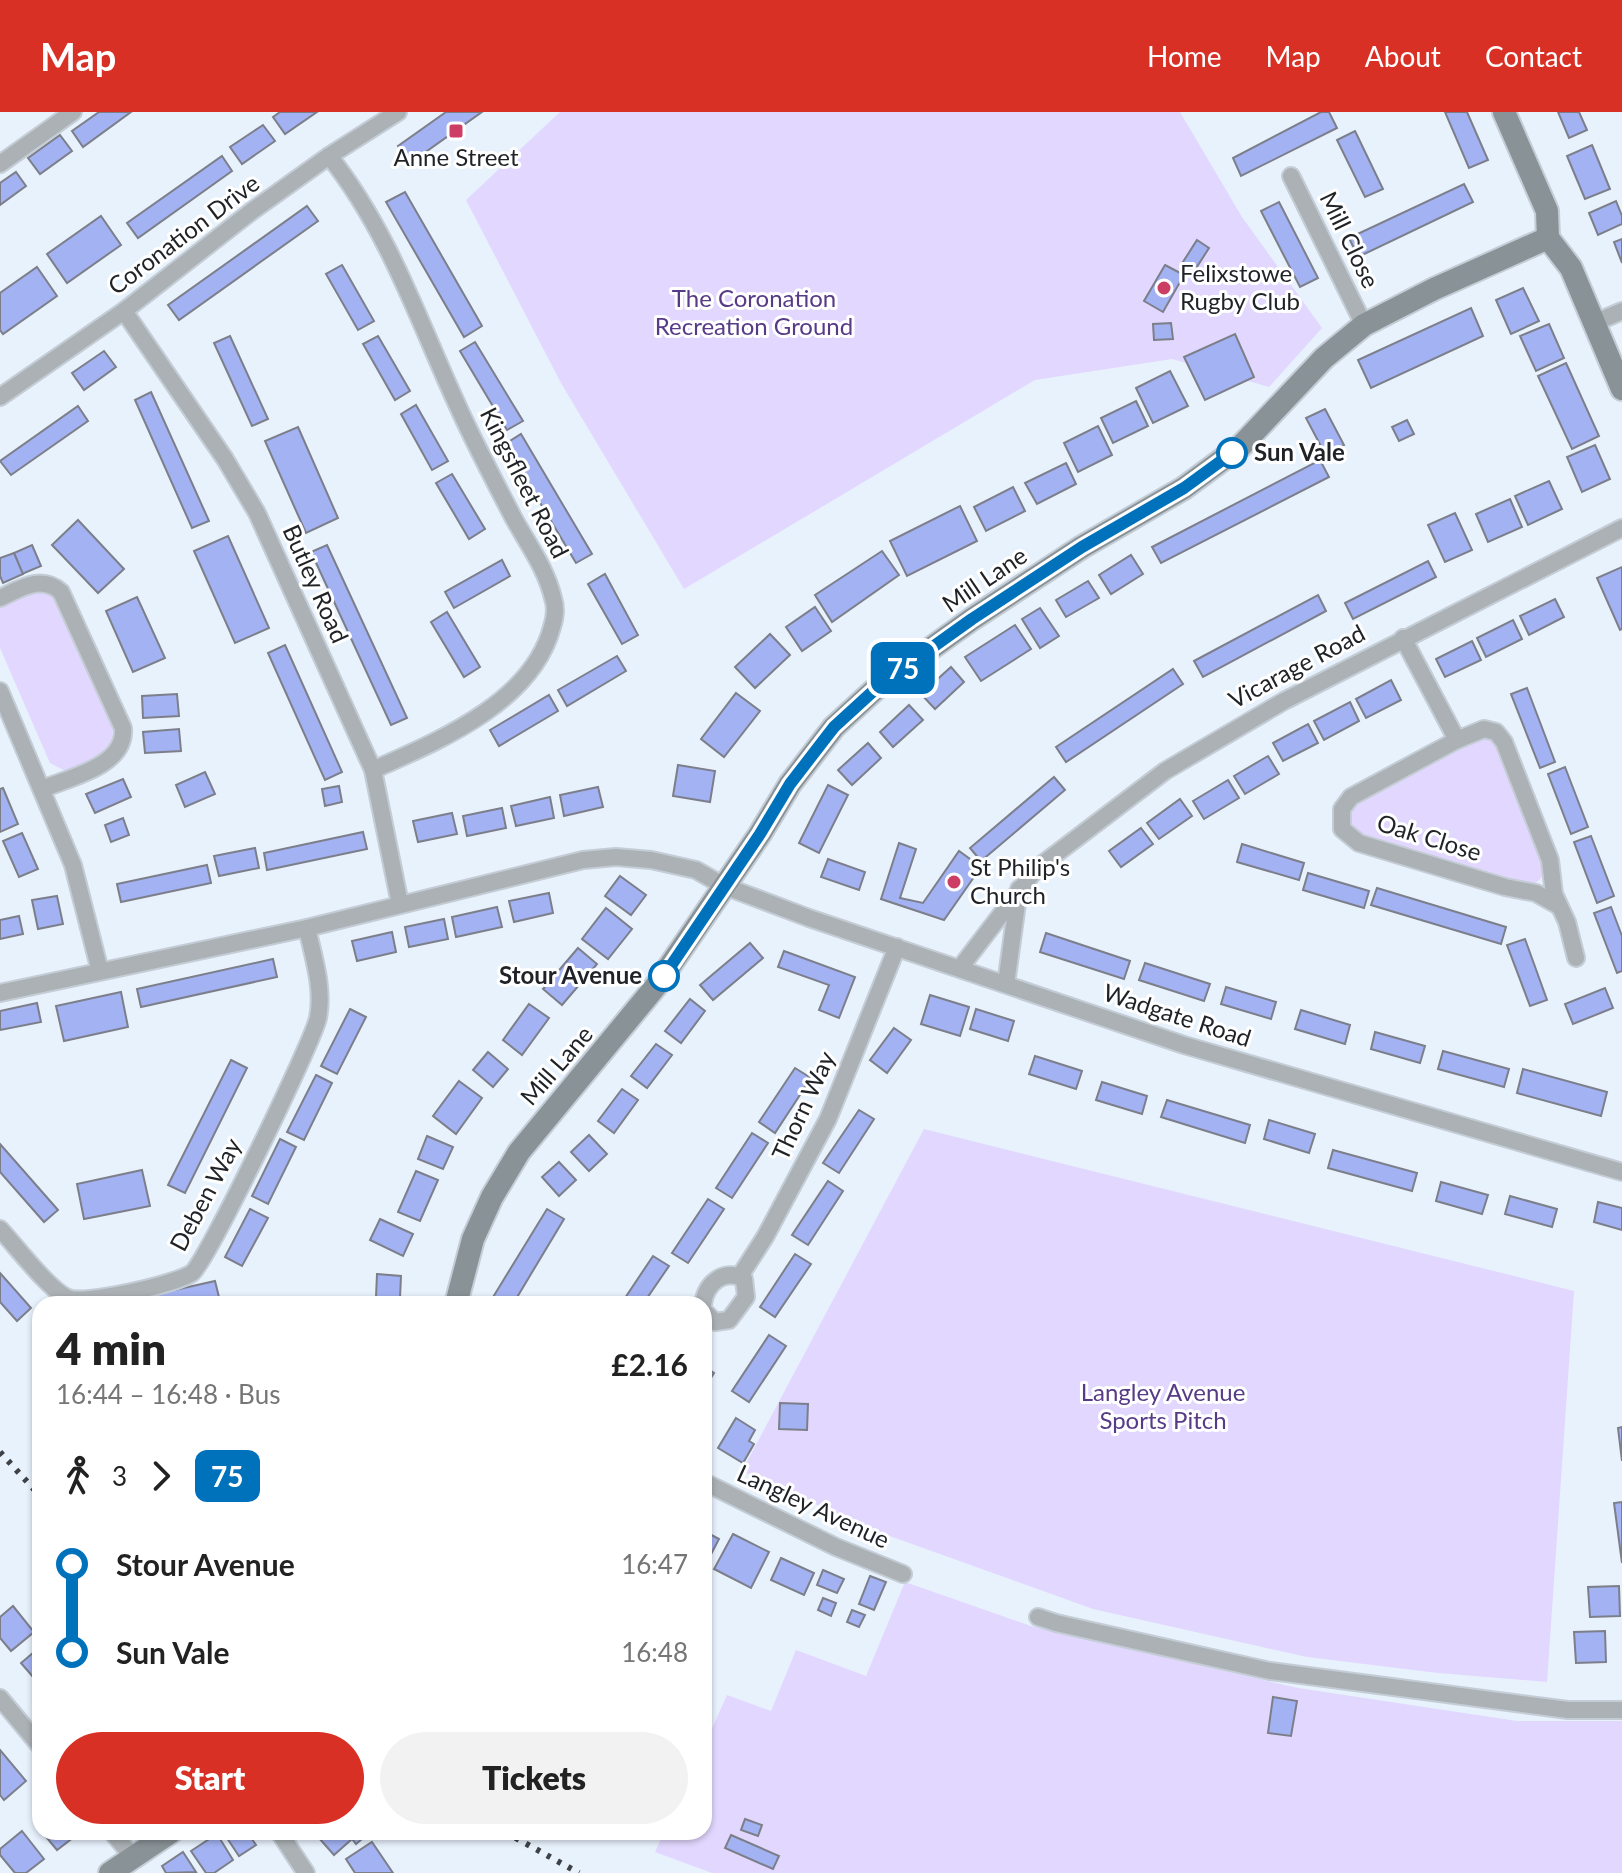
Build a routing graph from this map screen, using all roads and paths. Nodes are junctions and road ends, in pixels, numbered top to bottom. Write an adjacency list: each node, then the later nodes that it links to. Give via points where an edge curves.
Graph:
1 (73, 112): 5 (street)
2 (398, 112): 4 (street, Coronation Drive)
3 (1504, 112): 7 (street, via 1547,211)
4 (329, 156): 8 (street, Coronation Drive); 19 (street, Kingsfleet Road, via 387,247 468,429 541,564 554,599 555,616 544,648 511,690 458,730)
5 (0, 164)
6 (1291, 176): 11 (street, Mill Close)
7 (1548, 238): 10 (street, via 1571,268); 11 (street, Mill Lane)
8 (124, 311): 13 (street, Coronation Drive); 19 (street, Butley Road, via 257,513)
9 (1622, 311): 10 (street)
10 (1594, 323): 12 (street)
11 (1364, 325): 21 (street, Mill Lane, via 1324,358 1241,446 1184,488 1010,593 881,684 834,727)
12 (1622, 389)
13 (0, 397)
14 (1622, 528): 16 (street, Vicarage Road)
15 (0, 598): 20 (street, via 37,582 61,592 123,728 121,748 113,757)
16 (1403, 638): 18 (street); 22 (street, Vicarage Road, via 1165,771 1044,862)
17 (0, 691): 20 (street)
18 (1457, 740): 24 (street, Oak Close, via 1484,729 1501,737 1550,860); 24 (street, Oak Close, via 1351,797 1342,809 1342,829 1359,843 1536,893)
19 (373, 770): 23 (street, Butley Road)
20 (42, 789): 29 (street, via 73,865)
21 (724, 886): 23 (street, via 669,863 596,857); 26 (street, Wadgate Road); 37 (street, Mill Lane, via 646,1000 503,1177 473,1239)
22 (1019, 888): 28 (street, Vicarage Road); 30 (street)
23 (400, 904): 25 (street)
24 (1560, 907): 27 (street, Oak Close)
25 (307, 928): 29 (street); 36 (street, Deben Way, via 319,991 316,1025 218,1230 192,1273)
26 (897, 947): 28 (street, Wadgate Road); 34 (street, Thorn Way, via 828,1119)
27 (1576, 958)
28 (960, 968): 30 (street, Wadgate Road)
29 (100, 971): 31 (street)
30 (1006, 984): 32 (street, Wadgate Road, via 1184,1045)
31 (0, 993)
32 (1622, 1172)
33 (0, 1229): 35 (street, Deben Way)
34 (740, 1276): 38 (street, via 719,1277); 39 (street, Thorn Way, via 746,1282 746,1297 729,1320)
35 (64, 1296)
36 (107, 1296)
37 (458, 1296)
38 (705, 1296)
39 (712, 1319)
40 (712, 1486): 41 (street, Langley Avenue)
41 (903, 1574)
42 (1038, 1617): 44 (street, via 1270,1671 1568,1710)
43 (0, 1698): 45 (street)
44 (1622, 1710)
45 (32, 1736)
46 (119, 1840): 49 (street)
47 (159, 1840): 49 (street)
48 (284, 1840): 51 (street)
49 (133, 1857): 50 (street)
50 (110, 1873)
51 (306, 1873)

